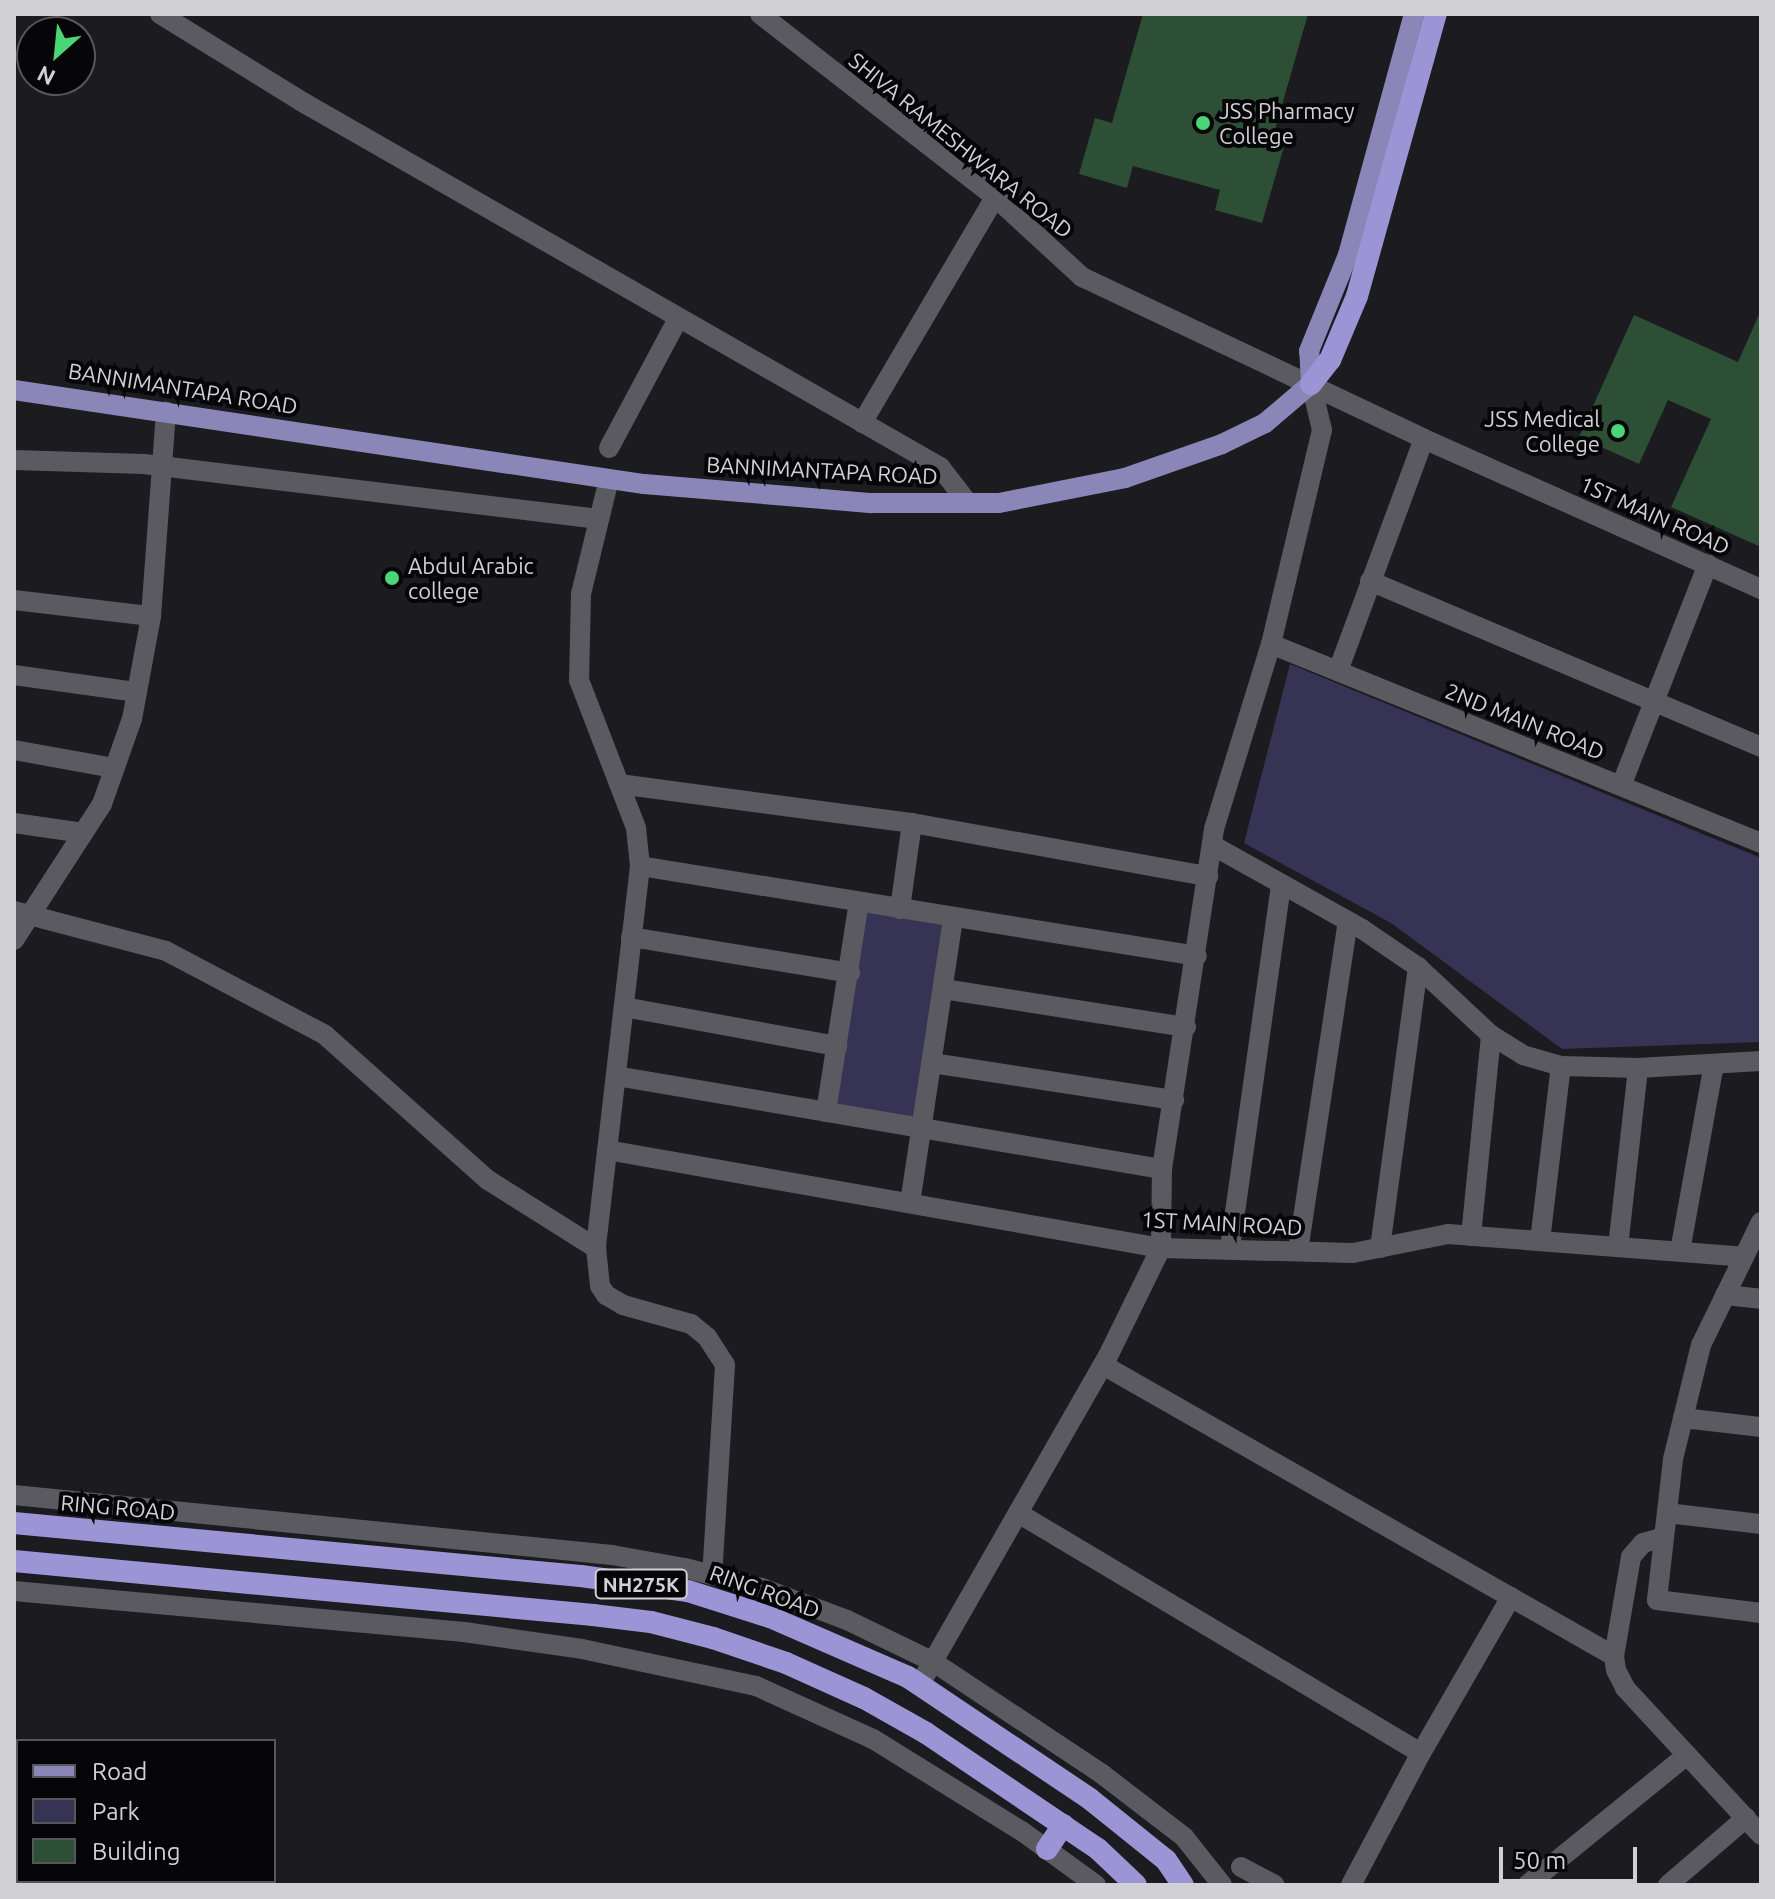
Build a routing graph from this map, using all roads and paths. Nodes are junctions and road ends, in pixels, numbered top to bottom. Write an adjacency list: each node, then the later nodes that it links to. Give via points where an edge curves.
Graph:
1 (160, 14): 6 (street)
2 (760, 14): 5 (street, SHIVA RAMESHWARA ROAD)
3 (1414, 14): 7 (main road, via 1348,255 1309,351)
4 (1436, 14): 7 (highway, BANNIMANTAPA ROAD, via 1357,296 1330,360)
5 (995, 197): 7 (street, SHIVA RAMESHWARA ROAD, via 1082,277); 10 (street)
6 (678, 319): 10 (street); 12 (street)
7 (1311, 384): 11 (street, 1ST MAIN ROAD); 16 (main road, BANNIMANTAPA ROAD, via 1265,423 1125,478 999,503); 23 (street, via 1322,430)
8 (14, 390): 9 (main road, BANNIMANTAPA ROAD)
9 (166, 412): 14 (street); 15 (main road, BANNIMANTAPA ROAD)
10 (862, 423): 16 (street, via 940,467)
11 (1424, 439): 18 (street, 1ST MAIN ROAD); 19 (street)
12 (609, 448)
13 (14, 460): 14 (street)
14 (164, 468): 17 (street); 22 (street)
15 (609, 479): 16 (main road, BANNIMANTAPA ROAD, via 872,503); 17 (street)
16 (968, 503)
17 (599, 519): 31 (street, via 581,594 579,680)
18 (1708, 564): 20 (street, 1ST MAIN ROAD); 27 (street)
19 (1370, 581): 24 (street); 27 (street)
20 (1761, 589)
21 (14, 600): 22 (street)
22 (151, 616): 26 (street)
23 (1271, 644): 24 (street, 2ND MAIN ROAD); 37 (street)
24 (1338, 671): 32 (street, 2ND MAIN ROAD)
25 (14, 675): 26 (street)
26 (137, 692): 30 (street)
27 (1654, 702): 28 (street); 32 (street)
28 (1761, 747)
29 (14, 750): 30 (street)
30 (114, 768): 35 (street, via 102,804)
31 (619, 784): 34 (street); 38 (street, via 636,828)
32 (1621, 786): 36 (street, 2ND MAIN ROAD)
33 (14, 823): 35 (street)
34 (912, 823): 39 (street); 42 (street)
35 (83, 833): 43 (street)
36 (1761, 843)
37 (1212, 845): 39 (street); 40 (street)
38 (640, 866): 41 (street); 46 (street)
39 (1208, 876): 48 (street)
40 (1281, 884): 45 (street); 74 (street)
41 (859, 902): 42 (street); 50 (street)
42 (900, 909): 44 (street)
43 (22, 913): 47 (street); 72 (street, via 166,951 325,1035 488,1180)
44 (953, 917): 48 (street); 51 (street)
45 (1348, 922): 49 (street); 76 (street)
46 (631, 937): 50 (street); 52 (street)
47 (14, 940)
48 (1197, 956): 53 (street)
49 (1418, 967): 54 (street); 75 (street)
50 (850, 973): 55 (street)
51 (943, 989): 53 (street); 57 (street)
52 (624, 1007): 55 (street); 61 (street)
53 (1186, 1027): 62 (street)
54 (1491, 1035): 59 (street, via 1523,1055); 69 (street)
55 (837, 1046): 63 (street)
56 (1761, 1061): 58 (street)
57 (932, 1063): 62 (street); 64 (street)
58 (1714, 1064): 60 (street); 77 (street)
59 (1561, 1066): 60 (street); 70 (street)
60 (1638, 1068): 71 (street)
61 (616, 1076): 63 (street); 65 (street)
62 (1174, 1100): 66 (street)
63 (826, 1112): 64 (street)
64 (922, 1129): 66 (street); 67 (street)
65 (607, 1150): 67 (street, 1ST MAIN ROAD); 72 (street)
66 (1162, 1169): 73 (street)
67 (910, 1203): 73 (street, 1ST MAIN ROAD)
68 (1761, 1222): 78 (street)
69 (1471, 1236): 70 (street, 1ST MAIN ROAD); 75 (street, 1ST MAIN ROAD, via 1448,1234)
70 (1540, 1241): 71 (street, 1ST MAIN ROAD)
71 (1618, 1247): 77 (street, 1ST MAIN ROAD)
72 (596, 1248): 91 (street, via 606,1295 691,1324 707,1337 725,1365)
73 (1161, 1248): 74 (street, 1ST MAIN ROAD); 81 (street)
74 (1230, 1248): 76 (street, 1ST MAIN ROAD)
75 (1380, 1248): 76 (street, 1ST MAIN ROAD, via 1353,1253)
76 (1298, 1251)
77 (1680, 1251): 78 (street, 1ST MAIN ROAD)
78 (1744, 1257): 79 (street)
79 (1725, 1295): 80 (street); 82 (street, via 1701,1345)
80 (1761, 1299)
81 (1103, 1365): 85 (street); 93 (street)
82 (1683, 1418): 83 (street); 86 (street)
83 (1761, 1427)
84 (14, 1495): 91 (street, via 612,1555)
85 (1018, 1513): 96 (street); 98 (street)
86 (1667, 1513): 88 (street); 89 (street)
87 (14, 1523): 97 (highway, RING ROAD / NH275K, via 581,1576 688,1591 770,1617)
88 (1761, 1524)
89 (1664, 1537): 94 (street, via 1657,1600); 95 (street, via 1643,1543 1631,1557)
90 (14, 1561): 101 (highway, NH275K, via 651,1622 786,1663 864,1698)
91 (712, 1575): 96 (street, via 847,1620)
92 (14, 1591): 103 (street, via 464,1632 582,1649 756,1686 873,1739)
93 (1511, 1597): 95 (street); 98 (street)
94 (1761, 1613)
95 (1614, 1656): 99 (street, via 1625,1688)
96 (932, 1661): 97 (street); 108 (street, via 1102,1774 1184,1837)
97 (920, 1684): 107 (highway, RING ROAD / NH275K, via 1090,1799 1166,1860)
98 (1421, 1753): 110 (street)
99 (1687, 1755): 100 (street); 111 (street)
100 (1746, 1818): 102 (street); 112 (street)
101 (1063, 1825): 103 (highway); 106 (highway, NH275K)
102 (1761, 1835)
103 (1047, 1849): 105 (street)
104 (1241, 1867): 109 (street)
105 (1096, 1885)
106 (1136, 1885)
107 (1183, 1885)
108 (1222, 1885)
109 (1275, 1885)
110 (1351, 1885)
111 (1527, 1885)
112 (1668, 1885)

